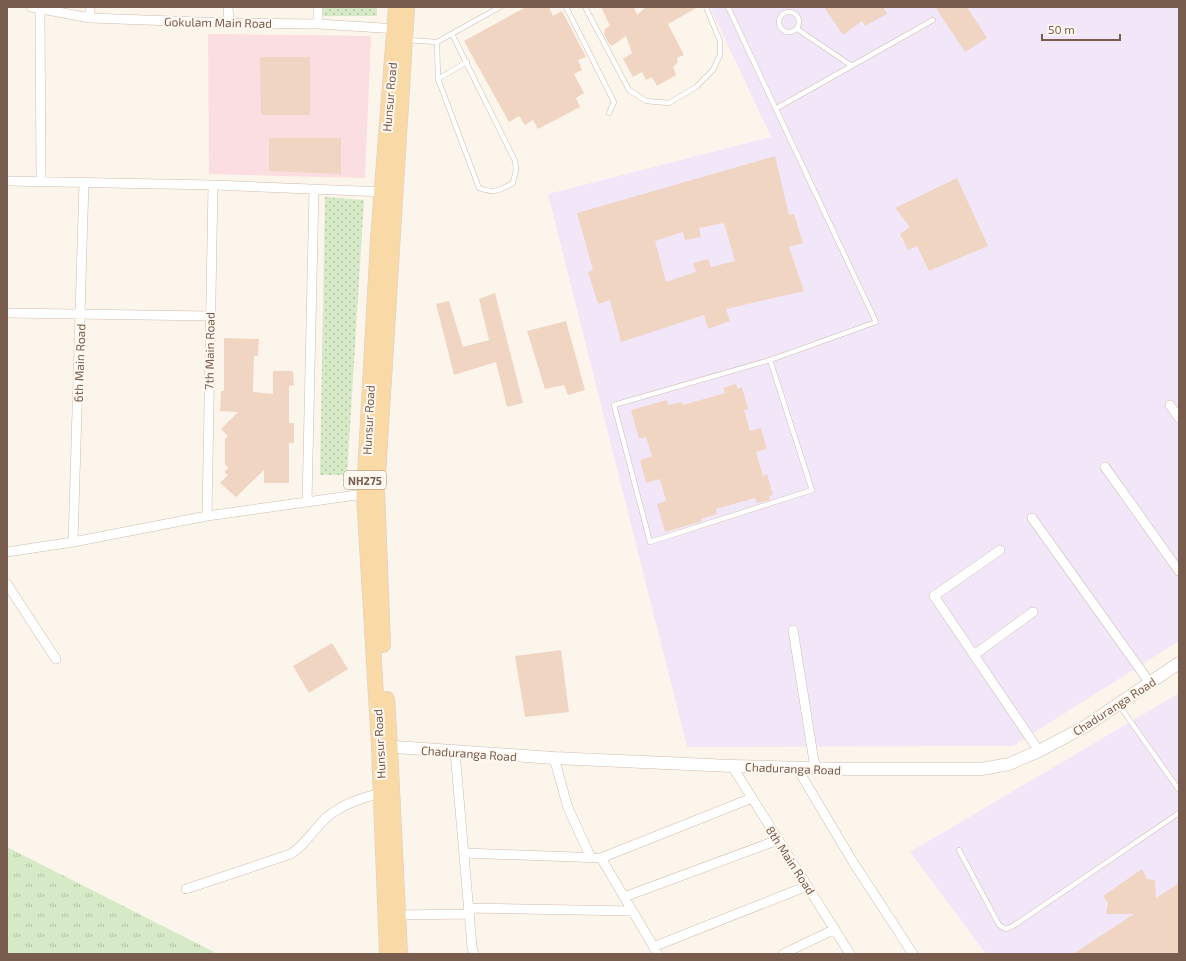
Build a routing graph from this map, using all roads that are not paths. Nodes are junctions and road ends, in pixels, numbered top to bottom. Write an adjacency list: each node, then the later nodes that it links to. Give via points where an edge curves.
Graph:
1 (31, 7): 12 (street, Gokulam Main Road)
2 (90, 7): 13 (street)
3 (228, 7): 15 (street)
4 (318, 7): 16 (street)
5 (396, 7): 18 (main road, Hunsur Road / NH275)
6 (407, 7): 18 (main road)
7 (500, 7): 19 (lane)
8 (566, 7): 25 (lane, via 614,102)
9 (584, 7): 10 (lane, via 629,90 646,101 669,103 696,88 713,70 720,55 720,41)
10 (706, 7)
11 (728, 7): 24 (lane)
12 (40, 10): 13 (street, Gokulam Main Road); 27 (street)
13 (90, 18): 15 (street, Gokulam Main Road)
14 (933, 20): 22 (lane)
15 (228, 23): 16 (street, Gokulam Main Road)
16 (318, 24): 18 (street, Gokulam Main Road)
17 (797, 29): 17 (lane, via 792,32 782,30 779,24 782,15 788,12 795,14 800,22); 22 (lane)
18 (402, 32): 20 (lane); 31 (main road, Hunsur Road / NH275)
19 (452, 34): 20 (lane); 21 (lane)
20 (437, 42): 23 (lane)
21 (466, 62): 23 (lane); 23 (lane, via 515,161 513,183 491,192 479,188)
22 (852, 66): 24 (lane)
23 (438, 79)
24 (777, 108): 35 (lane, via 876,322)
25 (609, 113)
26 (7, 181): 27 (street)
27 (41, 182): 28 (street)
28 (84, 183): 29 (street); 33 (street, 6th Main Road)
29 (213, 185): 30 (street); 34 (street, 7th Main Road)
30 (314, 189): 31 (street); 40 (street)
31 (388, 192): 39 (main road, Hunsur Road / NH275); 55 (main road, via 377,491)
32 (7, 313): 33 (street)
33 (80, 314): 34 (street); 43 (street, 6th Main Road)
34 (210, 316): 41 (street, 7th Main Road)
35 (770, 360): 35 (lane, via 614,406 650,542 812,490)
36 (1170, 405): 37 (street)
37 (1179, 418)
38 (1105, 466): 46 (street)
39 (364, 494): 40 (street); 55 (main road, Hunsur Road / NH275)
40 (307, 502): 41 (street)
41 (207, 516): 43 (street)
42 (1032, 518): 53 (street)
43 (73, 542): 45 (street)
44 (1000, 550): 50 (street, via 934,596)
45 (7, 552)
46 (1179, 571)
47 (7, 584): 51 (street)
48 (1033, 612): 50 (street)
49 (794, 630): 61 (street)
50 (974, 655): 56 (street)
51 (56, 660)
52 (1179, 664): 53 (street, Chaduranga Road)
53 (1150, 683): 54 (street, Chaduranga Road)
54 (1119, 705): 56 (street, Chaduranga Road); 62 (lane)
55 (385, 746): 57 (street, Chaduranga Road); 63 (main road, Hunsur Road / NH275); 76 (main road)
56 (1039, 751): 61 (street, Chaduranga Road, via 1009,764 982,769)
57 (455, 752): 58 (street, Chaduranga Road); 68 (street)
58 (554, 758): 59 (street, Chaduranga Road); 69 (street, via 568,808)
59 (732, 766): 60 (street, Chaduranga Road); 64 (street, 8th Main Road)
60 (797, 768): 61 (street, Chaduranga Road); 84 (street, via 853,862)
61 (815, 768)
62 (1179, 790)
63 (382, 793): 72 (street, via 356,800 335,812 291,854); 79 (main road, Hunsur Road / NH275)
64 (752, 798): 66 (street, 8th Main Road); 70 (street)
65 (1179, 813): 67 (lane, via 1006,929 999,925)
66 (778, 840): 71 (street, 8th Main Road); 73 (street)
67 (958, 850)
68 (464, 853): 69 (street); 74 (street)
69 (591, 858): 70 (street)
70 (601, 858): 73 (street)
71 (807, 886): 77 (street, 8th Main Road); 78 (street)
72 (186, 889)
73 (624, 897): 75 (street)
74 (469, 911): 75 (street); 76 (street); 81 (street)
75 (632, 911): 78 (street)
76 (398, 915): 80 (main road)
77 (835, 929): 82 (street); 83 (street, 8th Main Road)
78 (655, 950)
79 (387, 954)
80 (400, 954)
81 (474, 954)
82 (783, 954)
83 (850, 954)
84 (913, 954)

